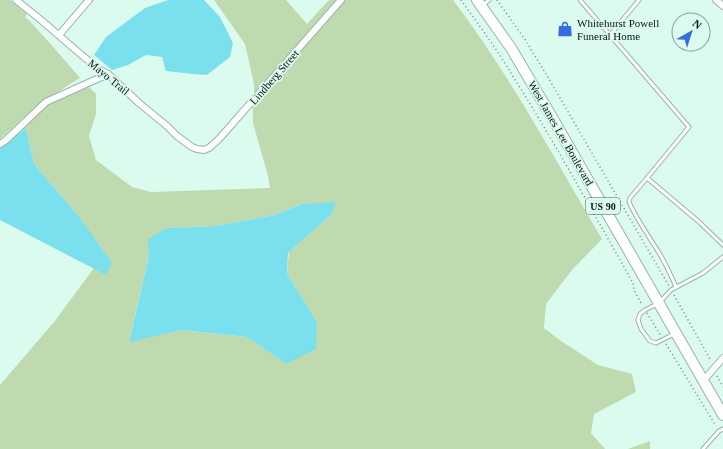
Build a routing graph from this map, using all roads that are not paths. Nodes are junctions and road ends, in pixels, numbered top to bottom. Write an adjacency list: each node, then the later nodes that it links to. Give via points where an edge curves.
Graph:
1 (16, 0): 9 (street, Mayo Trail)
2 (89, 0): 9 (street)
3 (341, 0): 13 (street, Lindberg Street, via 219,139)
4 (580, 0): 10 (lane)
5 (639, 0): 10 (lane)
6 (716, 0): 8 (street)
7 (483, 2): 18 (main road, West James Lee Boulevard / US 90)
8 (723, 6)
9 (60, 35): 11 (street, Mayo Trail)
10 (610, 35): 14 (lane, via 689,128)
11 (108, 74): 12 (street, via 46,102); 13 (street, Mayo Trail, via 178,136 192,147)
12 (0, 144)
13 (204, 150)
14 (647, 178): 15 (lane); 17 (lane, via 629,202)
15 (723, 245)
16 (723, 257): 17 (lane, via 703,273)
17 (676, 287): 18 (lane)
18 (659, 303): 19 (main road, West James Lee Boulevard / US 90); 19 (lane, via 640,314 638,320 644,335 656,343)
19 (676, 333): 21 (main road, West James Lee Boulevard / US 90)
20 (723, 358): 21 (street)
21 (703, 381): 22 (main road, West James Lee Boulevard / US 90)
22 (723, 415)
23 (723, 429): 24 (lane)
24 (703, 449)

